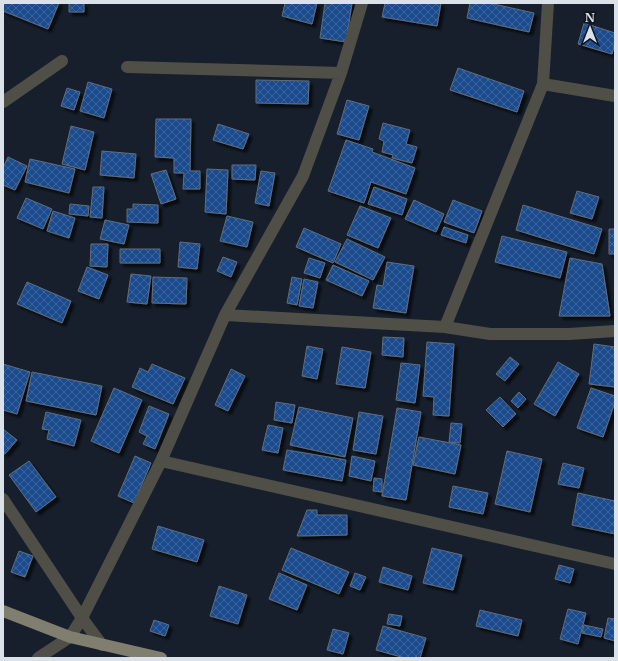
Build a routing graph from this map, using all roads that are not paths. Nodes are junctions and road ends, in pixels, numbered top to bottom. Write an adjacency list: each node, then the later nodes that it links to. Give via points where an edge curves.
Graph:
1 (362, 3): 5 (street)
2 (548, 3): 6 (street)
3 (62, 61): 8 (street)
4 (127, 67): 5 (street)
5 (341, 73): 9 (street, via 303,176)
6 (543, 84): 7 (street); 10 (street)
7 (615, 96)
8 (3, 102)
9 (225, 315): 10 (street); 12 (street)
10 (445, 327): 11 (street, via 490,334)
11 (615, 331)
12 (161, 462): 14 (street); 16 (street)
13 (3, 499): 16 (street)
14 (615, 564)
15 (3, 611): 17 (main road)
16 (82, 618): 17 (street); 18 (street)
17 (70, 637): 18 (main road); 19 (street)
18 (102, 645): 20 (main road)
19 (38, 658)
20 (161, 658)

